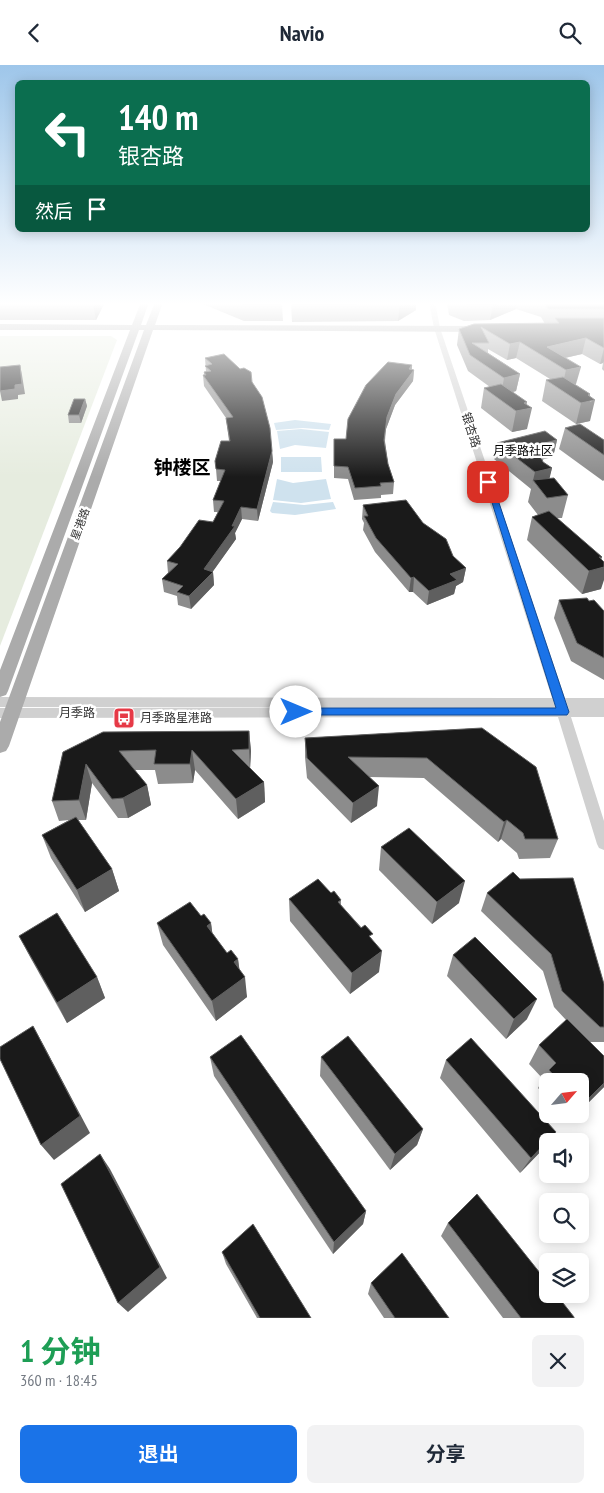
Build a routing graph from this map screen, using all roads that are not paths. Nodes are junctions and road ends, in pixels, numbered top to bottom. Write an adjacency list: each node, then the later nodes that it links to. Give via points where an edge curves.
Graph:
1 (130, 360): 4 (main road, 星港路)
2 (131, 360): 8 (main road, 星港路)
3 (448, 360): 7 (street, 银杏路)
4 (0, 691)
5 (0, 702): 8 (street, 月季路)
6 (604, 703): 7 (street, 月季路)
7 (562, 707): 8 (street, 月季路); 9 (street, 月季路); 11 (street, 银杏路)
8 (9, 710): 10 (main road, 星港路)
9 (604, 712)
10 (0, 746)
11 (604, 844)

